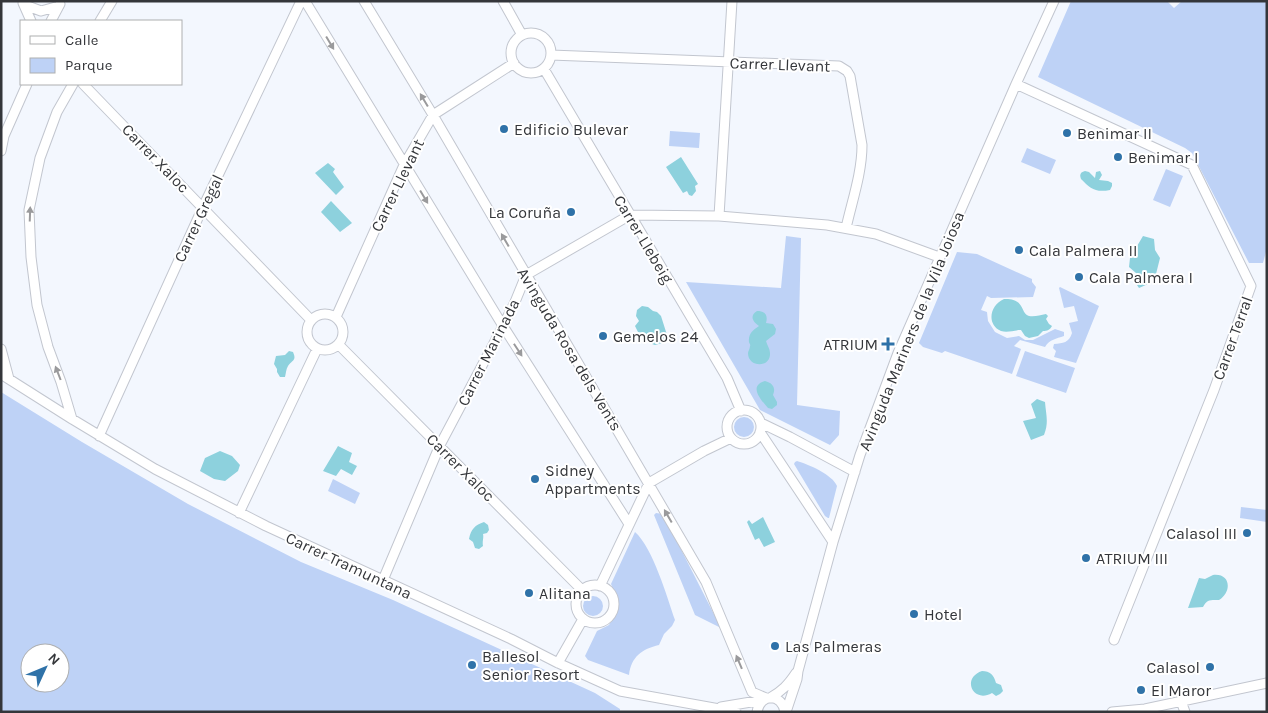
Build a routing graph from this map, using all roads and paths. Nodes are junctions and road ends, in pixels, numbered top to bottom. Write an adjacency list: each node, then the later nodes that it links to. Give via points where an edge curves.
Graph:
1 (112, 1): 12 (street)
2 (301, 1): 25 (street, Carrer Gregal)
3 (305, 1): 24 (street, one-way to 24)
4 (364, 1): 22 (street, Avinguda Rosa dels Vents, one-way to 4)
5 (503, 1): 13 (street)
6 (732, 1): 15 (street)
7 (1054, 1): 18 (street, Avinguda Mariners de la Vila Joiosa)
8 (23, 3): 9 (street, via 41,11); 10 (street)
9 (61, 3): 11 (street)
10 (31, 20)
11 (52, 20)
12 (101, 20)
13 (522, 35): 14 (street, via 540,35 549,43); 16 (street, via 513,44)
14 (551, 54): 15 (street, Carrer Llevant); 17 (street)
15 (728, 62): 27 (street); 28 (street, Carrer Llevant, via 839,66 847,71 862,151)
16 (514, 63): 17 (street, via 528,73); 22 (street, Carrer Llevant)
17 (544, 69): 26 (street, Carrer Llebeig)
18 (1016, 84): 29 (street, Avinguda Mariners de la Vila Joiosa); 53 (street, Carrer Terral, via 1192,165 1251,286 1214,390)
19 (27, 85): 23 (street, via 4,136)
20 (72, 85): 39 (street, one-way to 20, via 37,305 30,210 40,158 57,112)
21 (84, 85): 25 (street, Carrer Xaloc)
22 (433, 115): 24 (street, Carrer Llevant); 30 (street, Avinguda Rosa dels Vents, one-way to 22)
23 (1, 151)
24 (404, 165): 31 (street, Carrer Llevant); 33 (street, one-way to 33)
25 (203, 207): 32 (street, Carrer Xaloc); 41 (street, Carrer Gregal)
26 (630, 215): 27 (street); 30 (street); 38 (street, Carrer Llebeig, via 728,378)
27 (719, 216): 28 (street)
28 (846, 228): 29 (street, via 876,234)
29 (939, 257): 44 (street, Avinguda Mariners de la Vila Joiosa, via 898,353)
30 (526, 275): 33 (street, Carrer Marinada); 45 (street, Avinguda Rosa dels Vents)
31 (336, 317): 32 (street, via 320,314); 34 (street, via 344,333)
32 (311, 320): 36 (street, via 307,336)
33 (502, 326): 43 (street, Carrer Marinada); 47 (street, one-way to 47)
34 (340, 344): 36 (street, via 329,351); 43 (street, Carrer Xaloc)
35 (1, 349): 37 (street)
36 (317, 349): 46 (street)
37 (5, 377): 39 (street, Carrer Tramuntana)
38 (741, 411): 40 (street, via 755,414); 42 (street, via 735,412 728,421)
39 (72, 419): 41 (street, Carrer Tramuntana)
40 (760, 428): 42 (street, via 754,441 744,444); 44 (street, via 790,437); 48 (street)
41 (99, 436): 46 (street, Carrer Tramuntana)
42 (731, 438): 45 (street)
43 (440, 445): 49 (street, Carrer Marinada); 51 (street, Carrer Xaloc)
44 (855, 472): 48 (street, Avinguda Mariners de la Vila Joiosa)
45 (649, 483): 47 (street); 57 (street, Avinguda Rosa dels Vents, one-way to 45, via 752,692 706,582)
46 (239, 513): 49 (street, Carrer Tramuntana)
47 (629, 524): 50 (street)
48 (833, 542): 55 (street, Avinguda Mariners de la Vila Joiosa)
49 (383, 580): 54 (street, Carrer Tramuntana)
50 (600, 586): 51 (street, via 588,586); 52 (street, via 613,598 610,616 594,624)
51 (582, 590): 52 (street, via 576,604)
52 (583, 619): 54 (street)
53 (1114, 640)
54 (558, 663): 59 (street, Carrer Tramuntana, via 620,690)
55 (798, 671): 57 (street, Avinguda Mariners de la Vila Joiosa, via 778,694); 62 (street, Avinguda Mariners de la Vila Joiosa)
56 (1267, 683): 58 (street)
57 (766, 699): 59 (street, Carrer Tramuntana); 61 (street, via 758,706); 62 (street, Avinguda Rosa dels Vents, via 774,698)
58 (1181, 701): 63 (street); 64 (street)
59 (716, 708): 60 (street, Carrer Tramuntana)
60 (736, 712)
61 (757, 712)
62 (785, 712)
63 (1112, 712)
64 (1185, 712)

